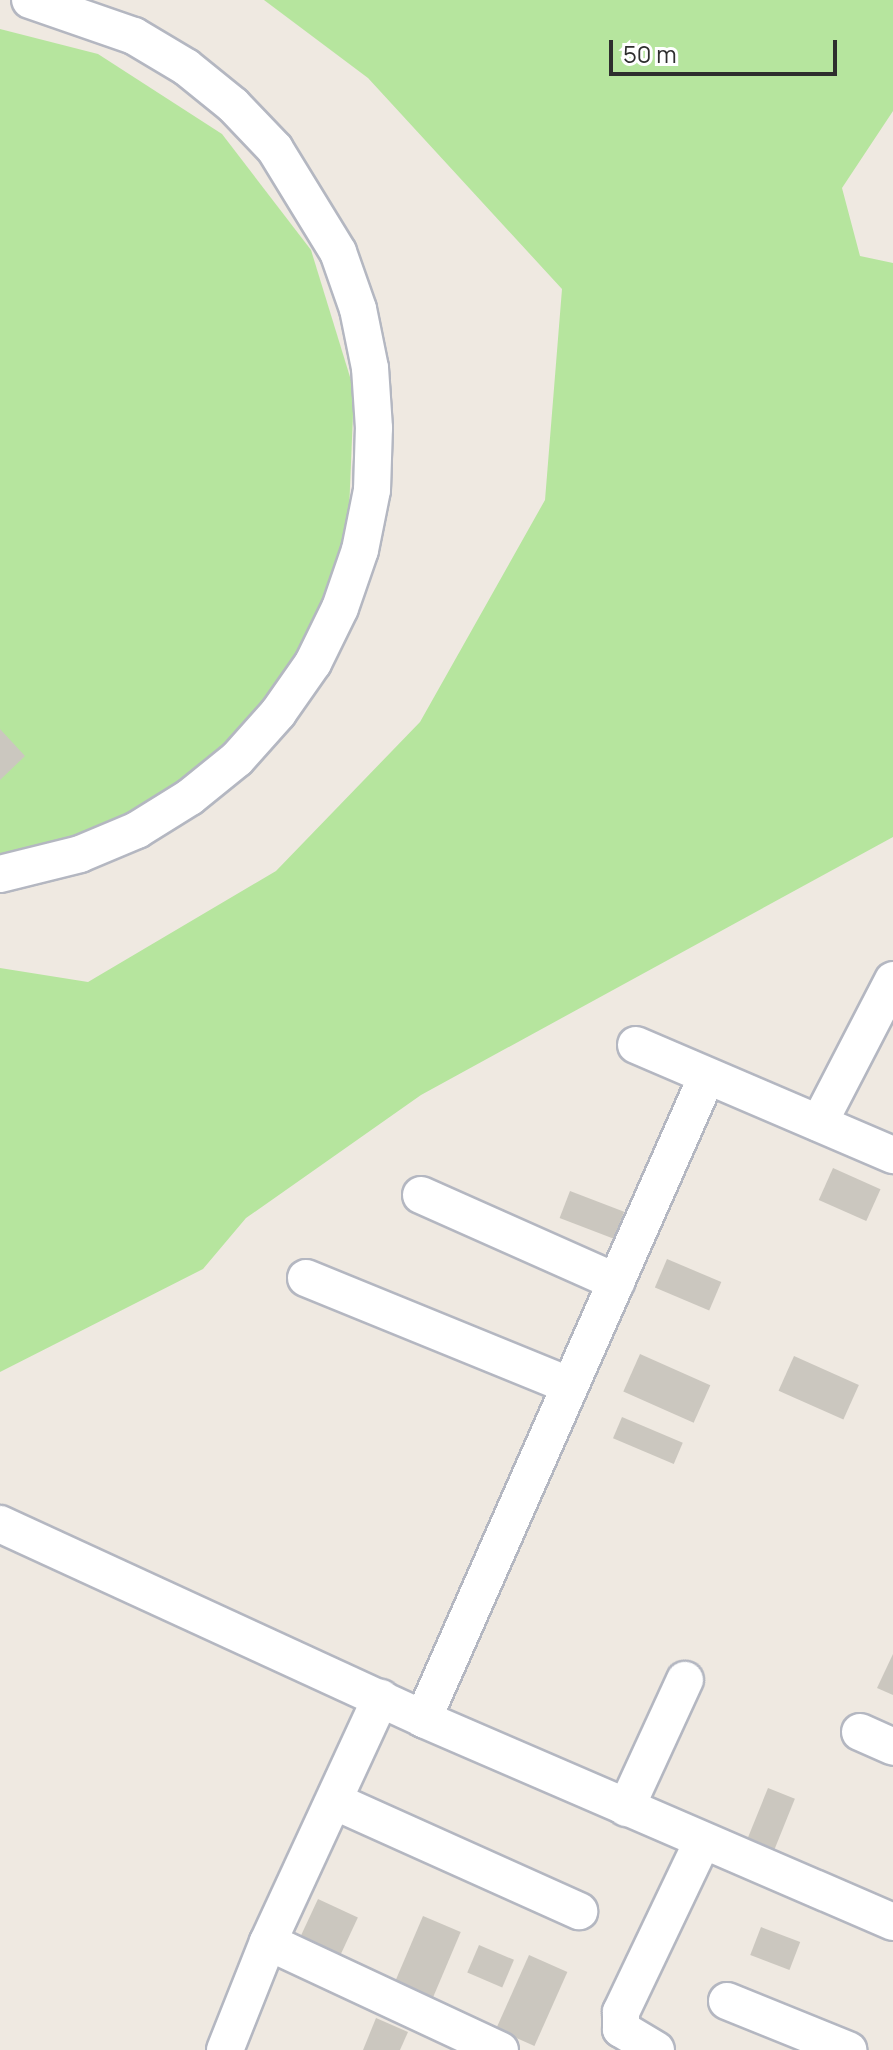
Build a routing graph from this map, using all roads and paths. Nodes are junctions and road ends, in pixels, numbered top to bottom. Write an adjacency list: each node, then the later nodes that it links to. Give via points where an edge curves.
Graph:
1 (30, 0): 2 (street, via 92,19 173,60 233,105 275,149 338,252 370,368 372,490 355,564 313,663 237,759 137,830 80,854)
2 (0, 874)
3 (893, 980): 6 (street)
4 (636, 1045): 5 (street)
5 (707, 1076): 6 (street); 10 (street)
6 (819, 1123): 7 (street)
7 (893, 1155)
8 (421, 1195): 10 (street)
9 (306, 1278): 11 (street)
10 (616, 1282): 11 (street)
11 (570, 1386): 15 (street)
12 (0, 1524): 14 (street)
13 (685, 1680): 19 (street)
14 (381, 1698): 15 (street); 18 (street)
15 (423, 1719): 19 (street)
16 (860, 1732): 17 (street)
17 (893, 1747)
18 (334, 1801): 21 (street); 23 (street)
19 (626, 1808): 20 (street)
20 (702, 1842): 22 (street); 27 (street, via 621,2012 621,2029)
21 (579, 1911)
22 (893, 1922)
23 (268, 1942): 25 (street); 26 (street)
24 (727, 2001): 28 (street)
25 (225, 2050)
26 (500, 2050)
27 (656, 2050)
28 (848, 2050)

